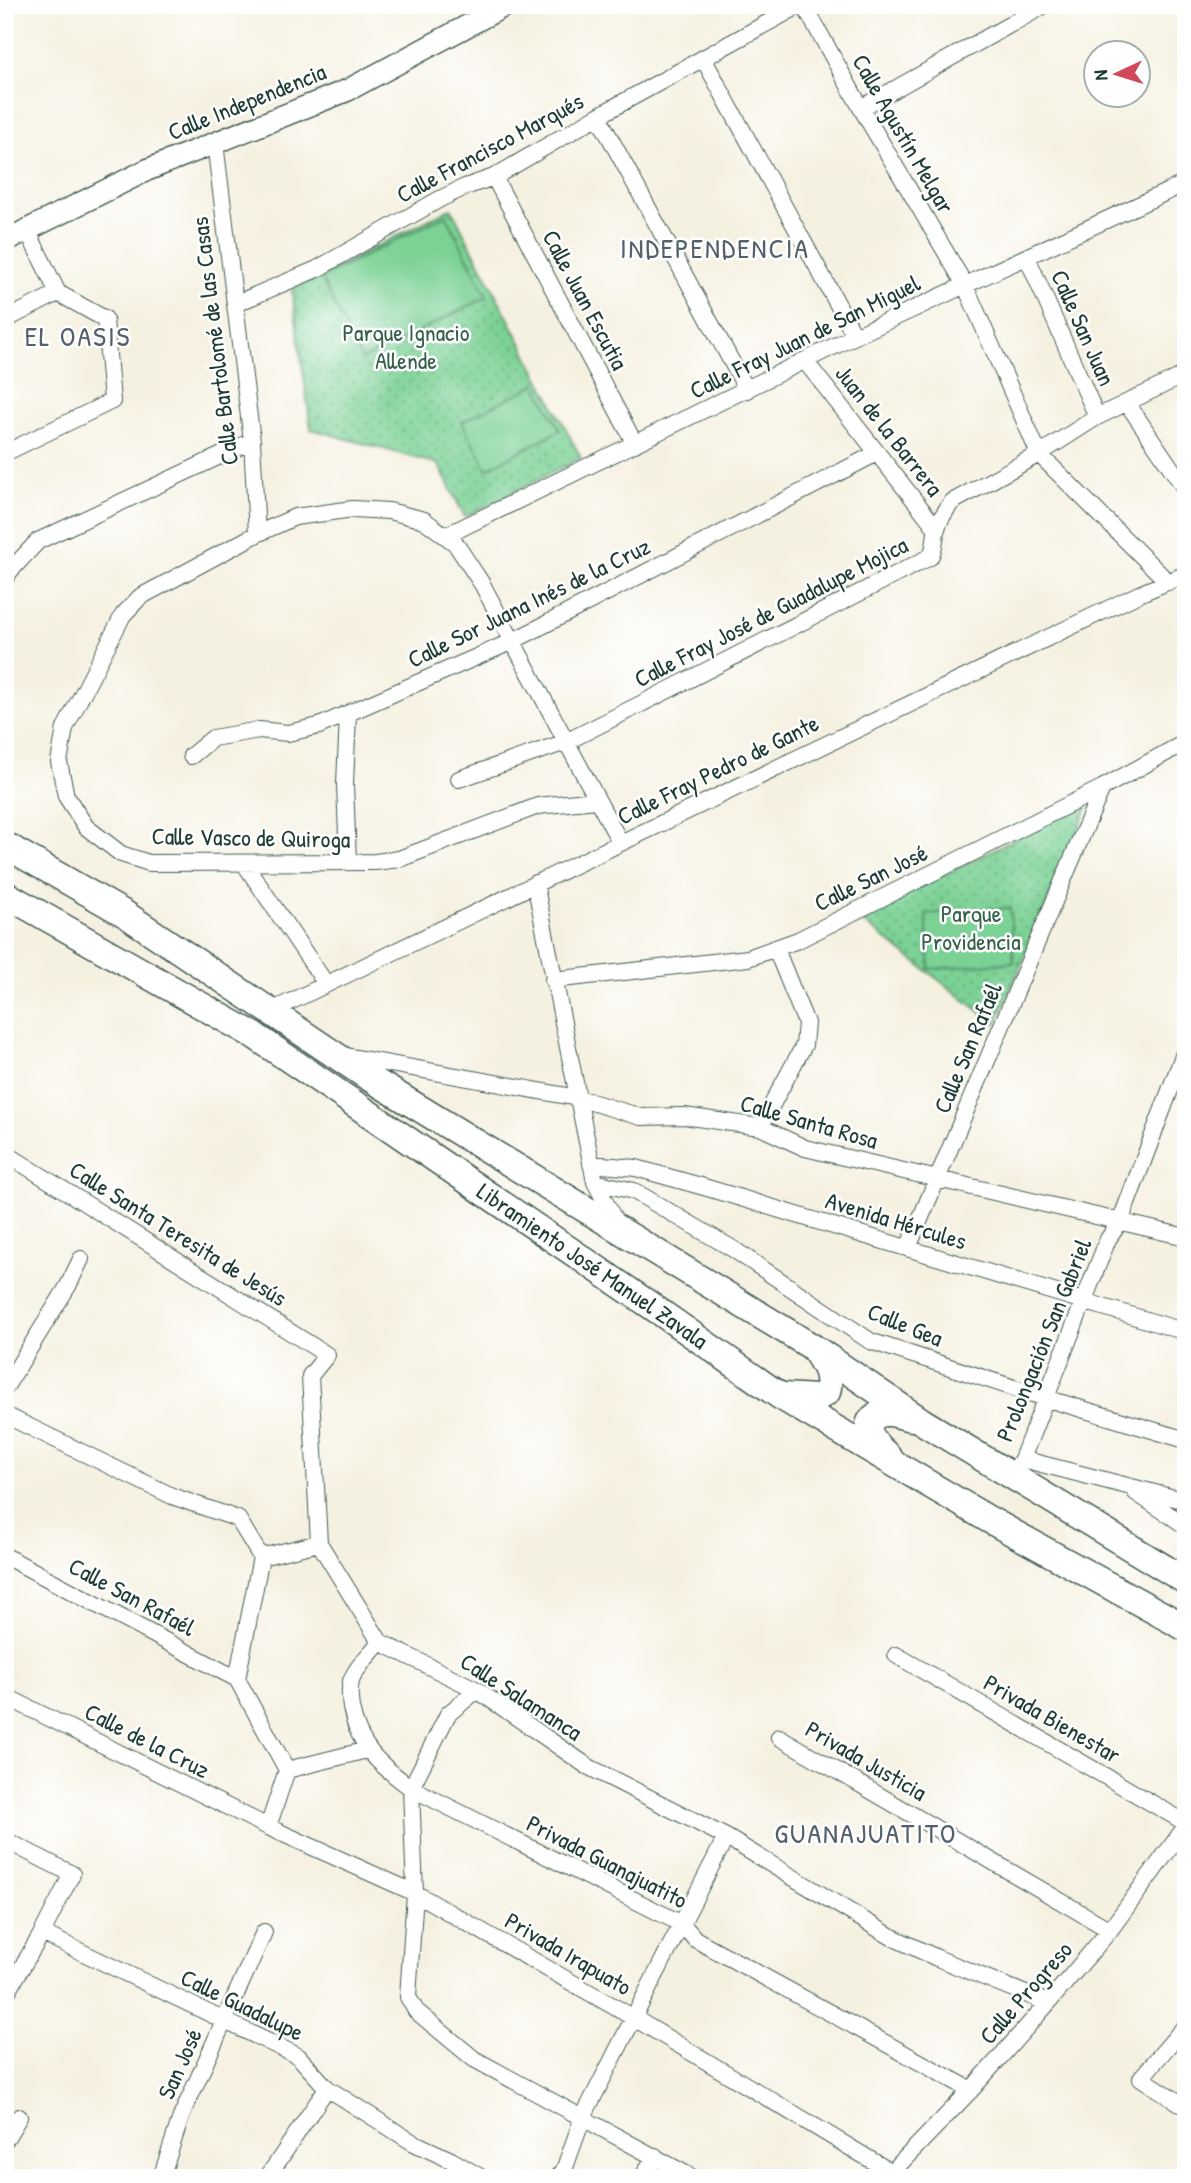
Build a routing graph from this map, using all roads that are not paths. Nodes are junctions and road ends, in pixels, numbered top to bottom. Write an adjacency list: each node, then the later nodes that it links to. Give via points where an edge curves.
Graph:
1 (506, 5): 7 (street, Calle Independencia, via 348,90)
2 (802, 5): 4 (street, Calle Francisco Marqués); 5 (street, Calle Agustín Melgar)
3 (1045, 5): 5 (street)
4 (703, 58): 6 (street, Calle Francisco Marqués); 17 (street)
5 (861, 108): 13 (street, Calle Agustín Melgar)
6 (598, 116): 8 (street, Calle Francisco Marqués); 20 (street)
7 (215, 143): 10 (street, Calle Independencia, via 147,170); 15 (street, Calle Bartolomé de las Casas)
8 (494, 177): 15 (street, Calle Francisco Marqués, via 440,199 317,269); 24 (street, Calle Juan Escutia)
9 (1186, 183): 12 (street, Calle Fray Juan de San Miguel)
10 (27, 230): 11 (street, Calle Independencia); 14 (street)
11 (5, 242)
12 (1027, 257): 13 (street, Calle Fray Juan de San Miguel); 22 (street, Calle San Juan)
13 (965, 285): 17 (street, Calle Fray Juan de San Miguel); 27 (street, Calle Agustín Melgar)
14 (58, 293): 16 (street); 25 (street, via 105,319 112,401)
15 (235, 304): 23 (street, Calle Bartolomé de las Casas)
16 (5, 320)
17 (855, 336): 18 (street, Calle Fray Juan de San Miguel)
18 (805, 361): 20 (street, Calle Fray Juan de San Miguel); 26 (street, Juan de la Barrera)
19 (1186, 374): 21 (street, Calle Fray José de Guadalupe Mojica)
20 (747, 390): 24 (street, Calle Fray Juan de San Miguel)
21 (1127, 402): 22 (street, Calle Fray José de Guadalupe Mojica); 28 (street)
22 (1097, 417): 27 (street, Calle Fray José de Guadalupe Mojica)
23 (252, 441): 30 (street, Calle Bartolomé de las Casas); 33 (street, via 38,541)
24 (635, 444): 31 (street, Calle Fray Juan de San Miguel)
25 (5, 453)
26 (877, 453): 29 (street, Juan de la Barrera); 35 (street, Calle Sor Juana Inés de la Cruz)
27 (1039, 454): 29 (street, Calle Fray José de Guadalupe Mojica, via 952,502); 34 (street)
28 (1186, 490)
29 (937, 529): 37 (street, Calle Fray José de Guadalupe Mojica, via 930,557)
30 (257, 534): 31 (street, Calle Vasco de Quiroga, via 295,517 353,509 389,511 424,520); 46 (street, Calle Vasco de Quiroga, via 140,597 123,615 65,728 60,762 66,796 86,827 121,854 149,863)
31 (445, 536): 35 (street, Calle Vasco de Quiroga, via 455,543 482,584)
32 (1186, 574): 34 (street, Calle Fray Pedro de Gante)
33 (5, 579)
34 (1168, 582): 43 (street, Calle Fray Pedro de Gante)
35 (513, 641): 36 (street, Calle Sor Juana Inés de la Cruz); 37 (street, Calle Vasco de Quiroga)
36 (348, 714): 39 (street, Calle Sor Juana Inés de la Cruz, via 288,733 259,730 213,738); 45 (street)
37 (566, 741): 40 (street, Calle Fray José de Guadalupe Mojica); 42 (street, Calle Vasco de Quiroga)
38 (1186, 741): 41 (street, Calle San José)
39 (191, 756)
40 (459, 779)
41 (1102, 788): 49 (street, Calle San José); 59 (street, Calle San Rafaél)
42 (596, 800): 43 (street, Calle Vasco de Quiroga); 45 (street, Calle Vasco de Quiroga, via 538,806 399,859)
43 (620, 842): 47 (street, Calle Fray Pedro de Gante)
44 (5, 845): 52 (main road, Libramiento José Manuel Zavala, via 125,914)
45 (348, 862): 46 (street, Calle Vasco de Quiroga)
46 (244, 863): 51 (street)
47 (535, 883): 50 (street); 51 (street, Calle Fray Pedro de Gante)
48 (5, 894): 70 (main road, Libramiento José Manuel Zavala, via 255,1035)
49 (776, 949): 50 (street, Calle San José, via 748,958); 56 (street, via 806,1023 804,1045)
50 (553, 980): 55 (street)
51 (326, 984): 52 (street, Calle Fray Pedro de Gante)
52 (271, 1011): 54 (main road, Libramiento José Manuel Zavala)
53 (1186, 1048): 61 (street, Prolongación San Gabriel)
54 (334, 1054): 55 (street, Calle Santa Rosa); 62 (main road, Libramiento José Manuel Zavala)
55 (578, 1098): 56 (street, Calle Santa Rosa, via 641,1117 684,1116); 58 (street)
56 (760, 1127): 59 (street, Calle Santa Rosa, via 805,1148)
57 (5, 1153): 80 (street, Calle Santa Teresita de Jesús, via 327,1355 310,1376)
58 (591, 1164): 60 (street); 64 (street, Avenida Hércules, via 636,1168)
59 (937, 1179): 61 (street, Calle Santa Rosa); 64 (street, Calle San Rafaél)
60 (595, 1182): 62 (street); 71 (street, Calle Gea, via 634,1191 733,1249 870,1341)
61 (1120, 1222): 63 (street, Calle Santa Rosa); 66 (street, Prolongación San Gabriel, via 1108,1239)
62 (621, 1232): 68 (main road, Libramiento José Manuel Zavala)
63 (1186, 1237)
64 (908, 1248): 66 (street, Avenida Hércules)
65 (81, 1259): 69 (street)
66 (1083, 1301): 67 (street, Avenida Hércules); 71 (street, Prolongación San Gabriel)
67 (1186, 1332)
68 (814, 1348): 70 (main road, via 827,1369 827,1392 817,1398); 73 (main road, Libramiento José Manuel Zavala)
69 (5, 1388)
70 (780, 1396): 75 (main road, Libramiento José Manuel Zavala)
71 (1045, 1398): 74 (street, Calle Gea); 76 (street, Prolongación San Gabriel)
72 (5, 1415): 82 (street, via 172,1496 238,1519)
73 (923, 1422): 75 (main road, via 889,1413 879,1414 869,1425 875,1444); 76 (main road, Libramiento José Manuel Zavala)
74 (1186, 1440)
75 (900, 1468): 84 (main road, Libramiento José Manuel Zavala)
76 (1017, 1468): 77 (street); 83 (main road, Libramiento José Manuel Zavala)
77 (1124, 1484): 78 (street); 79 (street)
78 (1186, 1501)
79 (1186, 1526)
80 (319, 1543): 82 (street); 85 (street)
81 (5, 1556): 87 (street, Calle San Rafaél)
82 (261, 1557): 87 (street)
83 (1186, 1581)
84 (1186, 1628)
85 (380, 1642): 88 (street, Calle Salamanca); 91 (street, Privada Guanajuatito, via 351,1681 354,1725)
86 (896, 1655): 94 (street, Privada Bienestar)
87 (237, 1679): 92 (street)
88 (477, 1690): 93 (street, via 448,1714); 96 (street, Calle Salamanca, via 586,1766)
89 (5, 1696): 95 (street, Calle de la Cruz)
90 (779, 1737): 100 (street, Privada Justicia)
91 (368, 1750): 92 (street); 93 (street, Privada Guanajuatito)
92 (287, 1770): 95 (street)
93 (411, 1788): 98 (street); 99 (street, Privada Guanajuatito)
94 (1186, 1824): 100 (street, Calle Progreso)
95 (268, 1827): 98 (street, Calle de la Cruz)
96 (726, 1837): 99 (street); 104 (street, Calle Salamanca, via 890,1936)
97 (5, 1840): 102 (street, via 72,1874)
98 (415, 1893): 105 (street, Privada Irapuato); 112 (street, via 408,1997 415,2011 474,2059)
99 (682, 1924): 105 (street); 109 (street, Privada Guanajuatito, via 695,1939)
100 (1110, 1930): 104 (street, Calle Progreso)
101 (264, 1932): 106 (street, San José)
102 (42, 1933): 103 (street); 106 (street, Calle Guadalupe)
103 (6, 1996)
104 (1048, 2003): 109 (street, Calle Progreso)
105 (634, 2018): 112 (street); 115 (street, Privada Irapuato)
106 (224, 2021): 108 (street, Calle Guadalupe, via 298,2056); 117 (street, San José, via 181,2117)
107 (1186, 2025): 110 (street, via 1141,2078)
108 (327, 2088): 116 (street, Calle Guadalupe, via 412,2142); 118 (street)
109 (971, 2090): 115 (street, Calle Progreso)
110 (1186, 2108)
111 (19, 2117): 113 (street)
112 (583, 2117): 114 (street); 119 (street)
113 (5, 2140)
114 (655, 2156): 120 (street); 121 (street)
115 (888, 2175)
116 (477, 2176)
117 (161, 2178)
118 (267, 2178)
119 (558, 2178)
120 (642, 2178)
121 (693, 2178)

